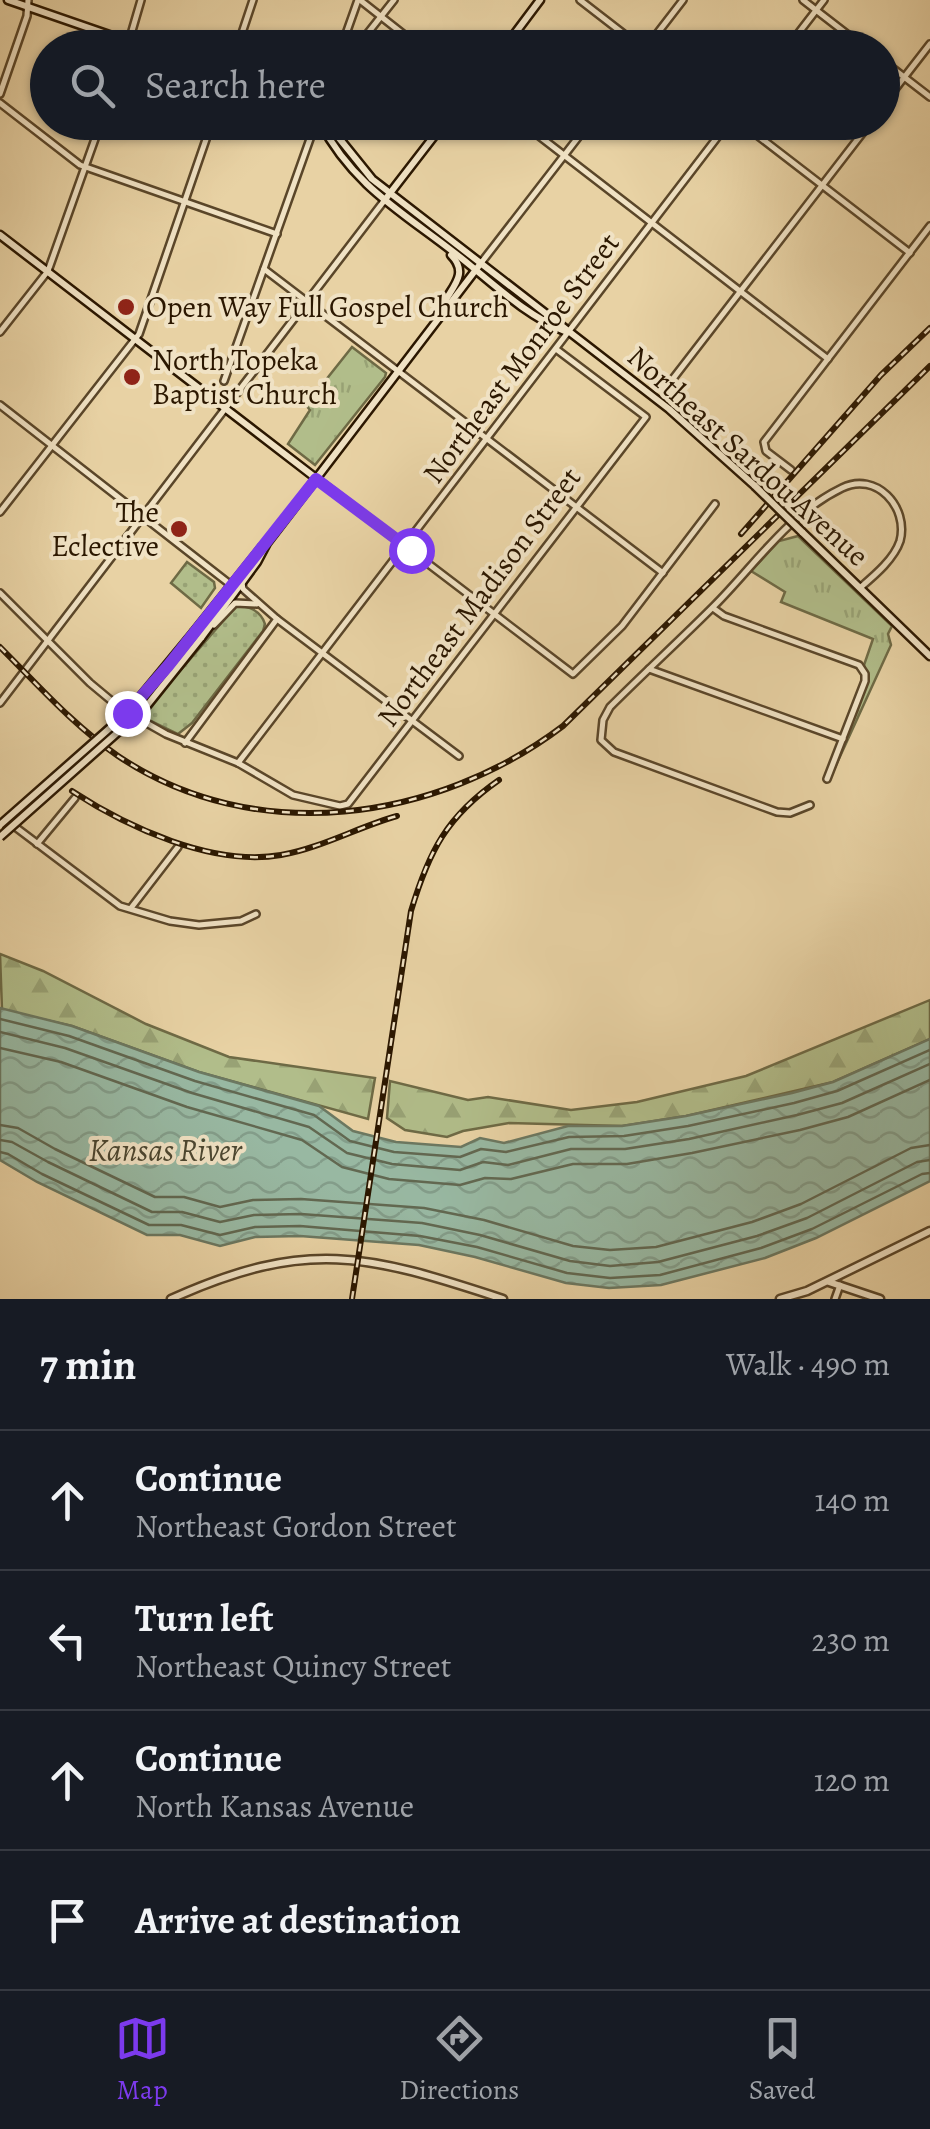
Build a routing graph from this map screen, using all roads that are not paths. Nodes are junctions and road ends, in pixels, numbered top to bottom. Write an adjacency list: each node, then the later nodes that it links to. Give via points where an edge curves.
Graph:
1 (8, 0): 11 (main road)
2 (141, 0): 15 (street)
3 (253, 0): 16 (street)
4 (359, 0): 13 (street); 17 (street)
5 (394, 0): 13 (street)
6 (540, 0): 20 (main road)
7 (580, 0): 21 (street)
8 (683, 0): 22 (street)
9 (803, 0): 12 (street)
10 (824, 0): 12 (street)
11 (28, 3): 14 (main road); 29 (street)
12 (816, 10): 23 (street); 24 (street)
13 (381, 17): 18 (street); 19 (street)
14 (94, 30)
15 (132, 30)
16 (243, 30)
17 (348, 30)
18 (371, 30)
19 (398, 30)
20 (518, 30)
21 (620, 30)
22 (659, 30)
23 (801, 30)
24 (842, 30)
25 (930, 44): 27 (street)
26 (900, 74): 27 (street)
27 (904, 77): 28 (street); 30 (street)
28 (900, 82)
29 (0, 94)
30 (930, 97)
31 (0, 104): 32 (street)
32 (30, 126)
33 (49, 140): 46 (street)
34 (95, 140): 46 (street)
35 (206, 140): 49 (street)
36 (313, 140): 53 (street)
37 (332, 140): 50 (main road, via 354,175)
38 (336, 140): 48 (main road)
39 (432, 140): 48 (main road)
40 (544, 140): 45 (street)
41 (576, 140): 45 (street)
42 (715, 140): 51 (street, Northeast Monroe Street)
43 (763, 140): 47 (street)
44 (856, 140): 47 (street)
45 (564, 156): 51 (street); 57 (street)
46 (86, 167): 49 (street); 59 (street)
47 (822, 186): 56 (street); 60 (street)
48 (391, 194): 50 (main road); 57 (main road)
49 (184, 202): 53 (street); 65 (street)
50 (384, 202): 55 (main road); 61 (street)
51 (653, 222): 60 (street); 64 (street, Northeast Monroe Street)
52 (930, 226): 56 (street)
53 (277, 234): 58 (street)
54 (0, 235): 59 (main road)
55 (431, 238): 57 (main road); 62 (main road, via 461,270)
56 (910, 252): 67 (street)
57 (478, 266): 62 (main road); 64 (main road, Northeast Sardou Avenue)
58 (264, 270): 61 (street); 70 (street)
59 (48, 272): 63 (street); 65 (main road)
60 (740, 292): 67 (street); 69 (street)
61 (307, 302): 68 (street); 72 (street)
62 (438, 320): 68 (main road)
63 (0, 332)
64 (568, 333): 66 (street, Northeast Monroe Street); 86 (main road, Northeast Sardou Avenue, bridge, via 669,409)
65 (135, 339): 72 (main road); 74 (street)
66 (556, 349): 73 (street, Northeast Monroe Street); 78 (street, Northeast Madison Street, via 646,417)
67 (828, 359): 75 (street, via 764,442)
68 (399, 372): 73 (street); 76 (main road)
69 (672, 380)
70 (224, 381)
71 (0, 406): 74 (street)
72 (226, 408): 76 (main road); 80 (street)
73 (487, 439): 78 (street); 82 (street, Northeast Monroe Street)
74 (53, 446): 79 (street); 80 (street)
75 (791, 470)
76 (316, 479): 81 (main road); 82 (street)
77 (716, 504): 83 (street)
78 (576, 507): 83 (street); 90 (street, Northeast Madison Street)
79 (0, 512)
80 (144, 516): 85 (street); 93 (street)
81 (267, 543): 84 (main road); 85 (main road)
82 (405, 546): 90 (street); 94 (street, Northeast Monroe Street)
83 (664, 573): 90 (street, via 573,674)
84 (242, 583): 88 (street); 92 (main road)
85 (230, 585): 92 (main road)
86 (861, 588): 89 (street, via 895,551 901,530 892,499 861,484 803,511); 95 (main road, Northeast Sardou Avenue)
87 (0, 593): 93 (street)
88 (259, 604): 91 (street); 92 (street, via 235,603)
89 (713, 608): 96 (street); 99 (street, via 859,665 865,674)
90 (494, 614): 98 (street, Northeast Madison Street)
91 (278, 619): 94 (street); 100 (street)
92 (200, 634): 107 (main road, bridge, via 127,713); 108 (main road, bridge, via 145,708)
93 (47, 641): 97 (street); 100 (street, via 110,701)
94 (324, 654): 98 (street); 102 (street, Northeast Monroe Street)
95 (930, 656)
96 (649, 669): 99 (street); 105 (street, via 603,720 601,740 614,752 777,812)
97 (0, 703)
98 (412, 721): 101 (street); 102 (street, Northeast Madison Street, via 340,806 293,795)
99 (843, 739): 103 (street)
100 (185, 743): 102 (street)
101 (459, 756)
102 (238, 763)
103 (827, 779)
104 (75, 798): 109 (street)
105 (810, 805)
106 (0, 815): 109 (street)
107 (0, 825)
108 (0, 837)
109 (37, 844): 111 (street)
110 (178, 847): 111 (street)
111 (131, 908): 112 (street, via 199,925)
112 (256, 914)
113 (930, 1231): 114 (main road)
114 (828, 1282): 115 (main road); 118 (main road)
115 (840, 1285): 119 (street); 120 (main road)
116 (171, 1299): 117 (main road, via 254,1268 308,1258 411,1269)
117 (503, 1299)
118 (780, 1299)
119 (834, 1299)
120 (880, 1299)

